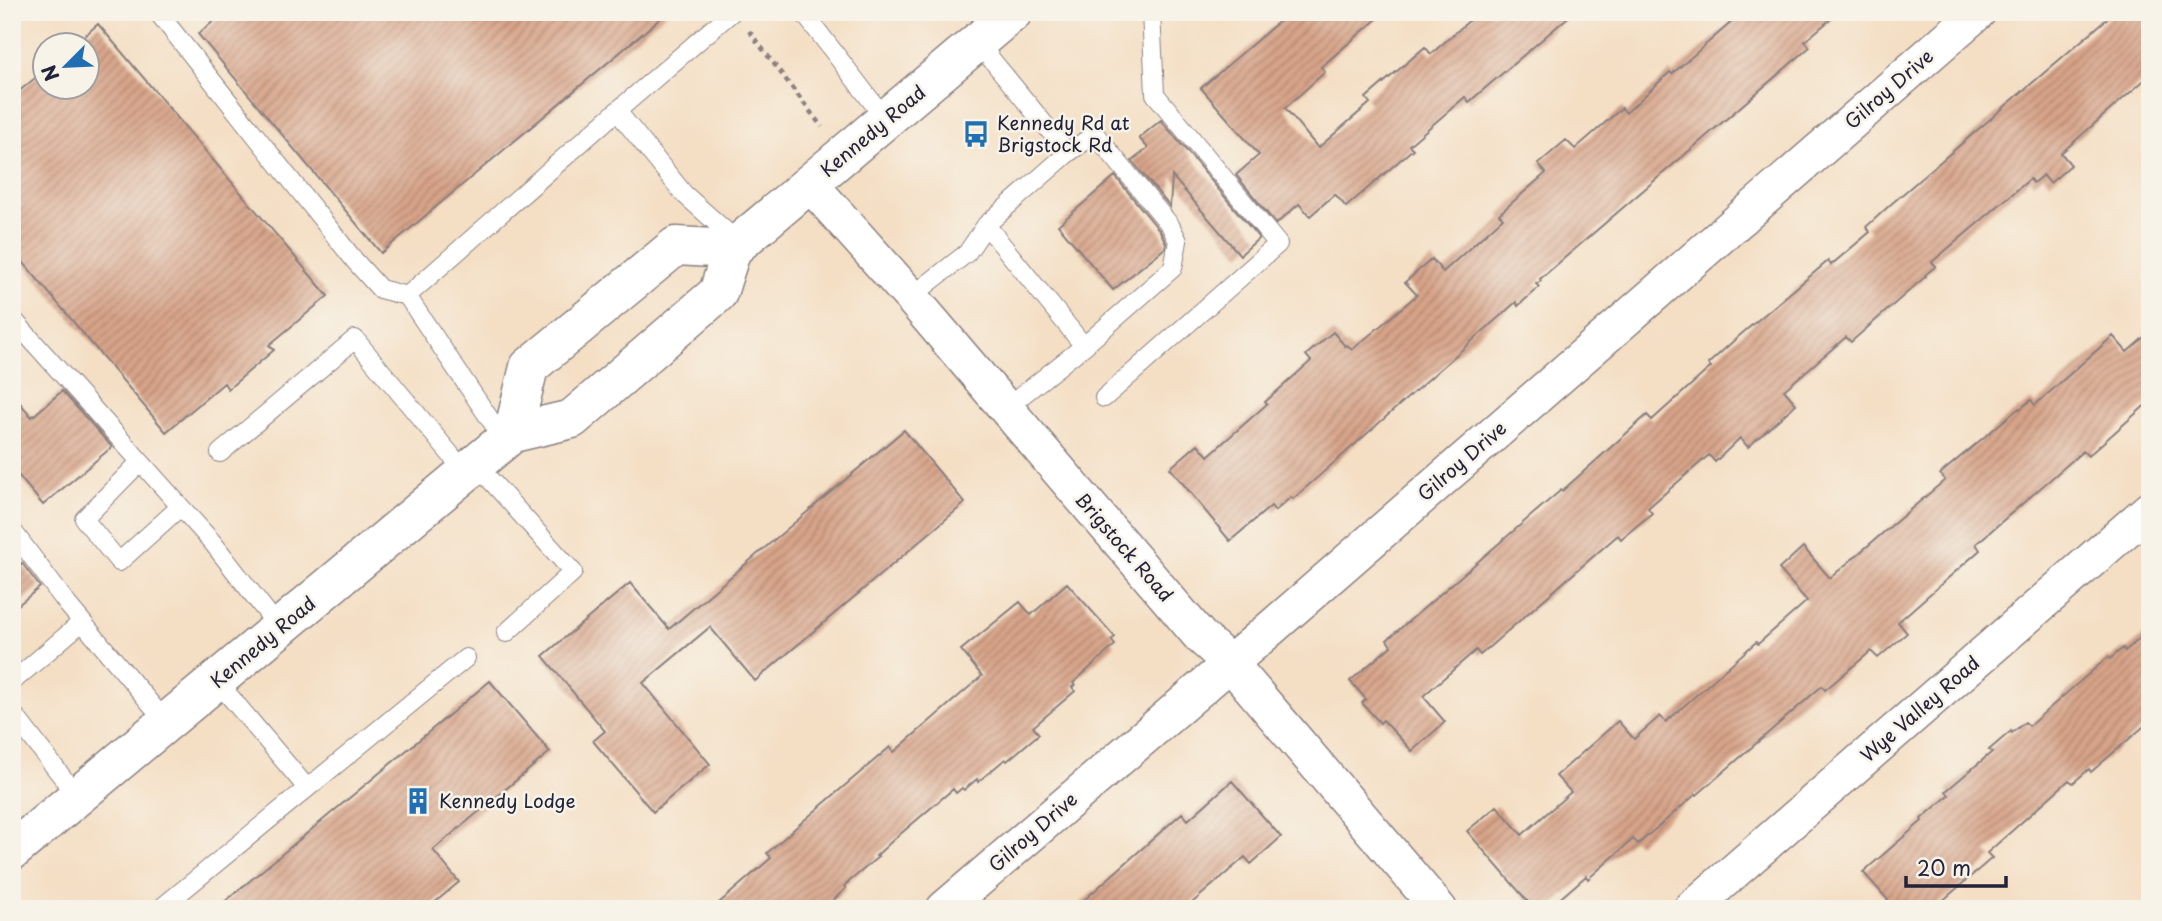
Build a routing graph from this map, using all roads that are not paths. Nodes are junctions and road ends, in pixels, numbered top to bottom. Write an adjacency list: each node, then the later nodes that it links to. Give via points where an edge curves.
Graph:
1 (1151, 12): 17 (lane, via 1155,94 1278,244)
2 (1978, 12): 29 (street, Gilroy Drive)
3 (160, 13): 13 (lane, via 380,289)
4 (732, 13): 7 (lane)
5 (802, 13): 8 (lane)
6 (996, 22): 8 (main road, Kennedy Road); 9 (lane)
7 (617, 111): 12 (lane, via 684,194); 13 (lane)
8 (886, 120): 10 (main road, Kennedy Road)
9 (1068, 153): 11 (lane); 16 (lane, via 1095,134 1178,241 1173,268)
10 (810, 184): 12 (main road, Kennedy Road); 14 (street, Brigstock Road)
11 (986, 225): 14 (lane, via 967,253); 16 (lane)
12 (735, 246): 19 (main road, Kennedy Road, via 718,293 572,419); 19 (main road, via 677,246 528,367)
13 (407, 296): 19 (lane)
14 (911, 297): 18 (street, Brigstock Road)
15 (12, 318): 21 (lane)
16 (1084, 346): 18 (lane)
17 (1104, 398)
18 (1005, 409): 29 (street, Brigstock Road, via 1200,636)
19 (490, 452): 20 (lane, via 355,339); 26 (main road, Kennedy Road); 27 (lane, via 573,572)
20 (220, 453)
21 (140, 462): 22 (lane); 22 (lane, via 84,519 119,562)
22 (180, 507): 26 (lane)
23 (2150, 509): 40 (street, Wye Valley Road)
24 (12, 530): 25 (lane)
25 (82, 622): 31 (lane); 33 (lane)
26 (279, 628): 30 (main road, Kennedy Road)
27 (506, 634)
28 (466, 658): 34 (lane)
29 (1230, 663): 38 (street, Gilroy Drive); 39 (street, Brigstock Road)
30 (216, 680): 33 (main road, Kennedy Road); 34 (lane)
31 (12, 682)
32 (12, 712): 35 (lane)
33 (166, 722): 35 (main road, Kennedy Road)
34 (307, 788): 37 (lane)
35 (78, 796): 36 (main road, Kennedy Road)
36 (12, 851)
37 (160, 909)
38 (944, 909)
39 (1438, 909)
40 (1691, 909)

